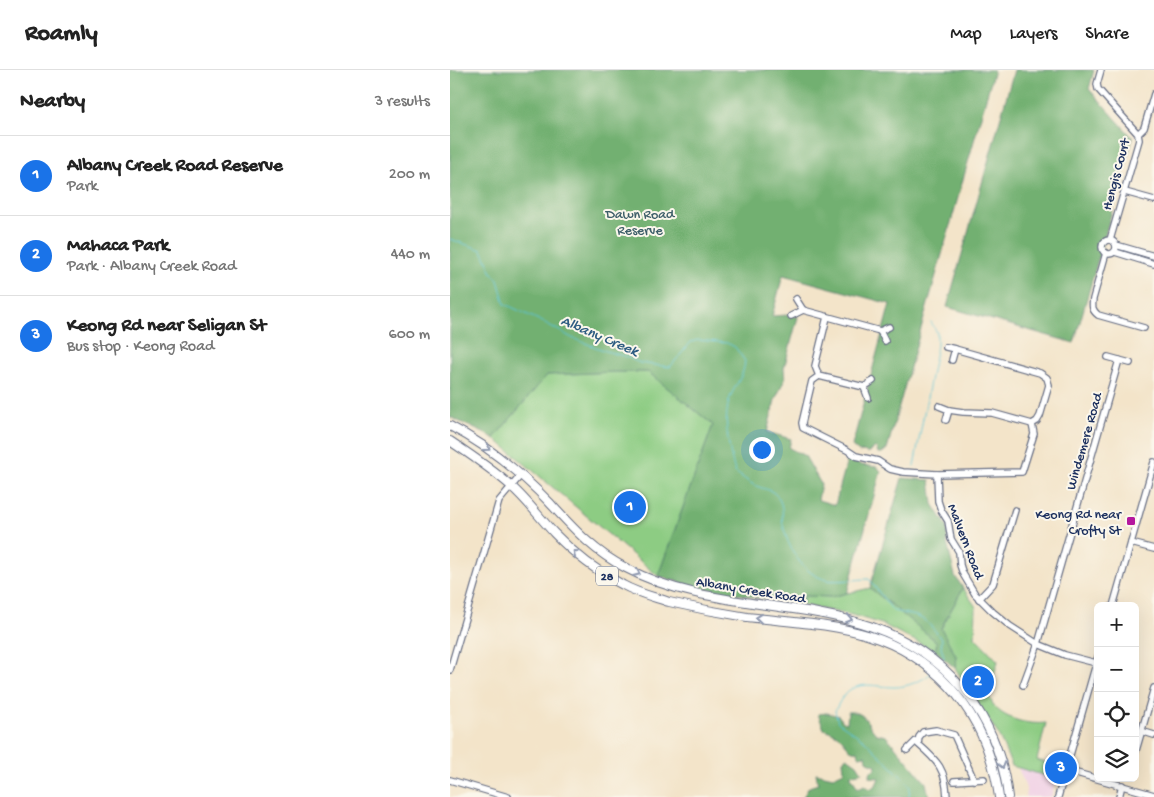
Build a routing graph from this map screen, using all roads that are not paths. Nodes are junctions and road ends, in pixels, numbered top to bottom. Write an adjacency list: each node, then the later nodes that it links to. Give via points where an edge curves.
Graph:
1 (1101, 70): 3 (street, Hengis Court, via 1098,89)
2 (1154, 94): 3 (street, via 1144,128)
3 (1138, 134): 4 (street, Hengis Court, via 1138,145)
4 (1124, 192): 5 (street); 6 (street, Hengis Court)
5 (1154, 200)
6 (1110, 240): 7 (street); 9 (street, via 1103,244)
7 (1116, 245): 8 (street); 10 (street)
8 (1115, 252): 9 (street); 11 (street)
9 (1106, 254): 17 (street, via 1092,299 1094,311)
10 (1154, 256)
11 (1154, 264)
12 (796, 299): 13 (street)
13 (802, 310): 14 (street); 15 (street)
14 (791, 316)
15 (827, 317): 18 (street); 26 (street, via 815,366)
16 (889, 326): 18 (street)
17 (1144, 328)
18 (880, 332): 19 (street)
19 (885, 341)
20 (946, 347): 21 (street)
21 (955, 349): 23 (street); 33 (street, via 1044,374 1049,385 1040,416)
22 (1108, 357): 24 (street)
23 (952, 360)
24 (1119, 360): 25 (street); 45 (street, Windemere Road)
25 (1130, 363)
26 (819, 376): 28 (street); 37 (street, via 812,381 803,428 851,454 878,461 890,470)
27 (873, 381): 28 (street)
28 (864, 387): 29 (street)
29 (868, 398)
30 (940, 406): 31 (street)
31 (949, 410): 32 (street); 33 (street, via 992,413)
32 (946, 420)
33 (1032, 424): 37 (street, via 1034,434 1022,472)
34 (450, 426): 38 (main road, Albany Creek Road / 28, one-way to 38, via 486,447)
35 (450, 442): 39 (main road, Albany Creek Road / 28)
36 (1154, 462): 41 (street)
37 (937, 474): 43 (street, Malvern Road, via 941,510 948,521 963,574)
38 (521, 475): 39 (street); 49 (main road, Albany Creek Road / 28, one-way to 49, via 581,537 627,569 695,593 852,620 898,637 934,660)
39 (512, 486): 47 (street, via 499,501); 49 (main road, Albany Creek Road / 28, one-way to 39, via 902,649 864,633 833,626 696,609 625,586 574,552)
40 (1015, 510): 43 (street, via 993,584)
41 (1131, 542): 42 (street); 44 (street)
42 (1154, 549)
43 (979, 599): 45 (street, Malvern Road, via 1010,626)
44 (1114, 602)
45 (1038, 644): 46 (street, Malvern Road, via 1065,655); 50 (street, Windemere Road)
46 (1094, 660)
47 (450, 670)
48 (1094, 671): 59 (street)
49 (944, 675): 53 (main road, Albany Creek Road / 28, via 969,696); 55 (main road, Albany Creek Road / 28)
50 (1022, 685)
51 (1154, 688): 52 (street)
52 (1142, 731): 54 (street); 57 (street)
53 (992, 735): 55 (main road); 69 (main road, Albany Creek Road / 28, one-way to 69, via 1004,770)
54 (1154, 735)
55 (984, 739): 68 (main road, Albany Creek Road / 28)
56 (918, 740): 58 (street); 62 (street, via 928,730 954,735); 67 (street, via 918,744 937,761 946,780)
57 (1139, 741)
58 (907, 750)
59 (1066, 770): 64 (street); 70 (street)
60 (984, 779): 62 (street)
61 (450, 780): 66 (street)
62 (974, 780): 63 (street)
63 (954, 781)
64 (1125, 784): 65 (street); 71 (street)
65 (1154, 795)
66 (508, 797)
67 (947, 797)
68 (999, 797)
69 (1008, 797)
70 (1058, 797)
71 (1119, 797)

